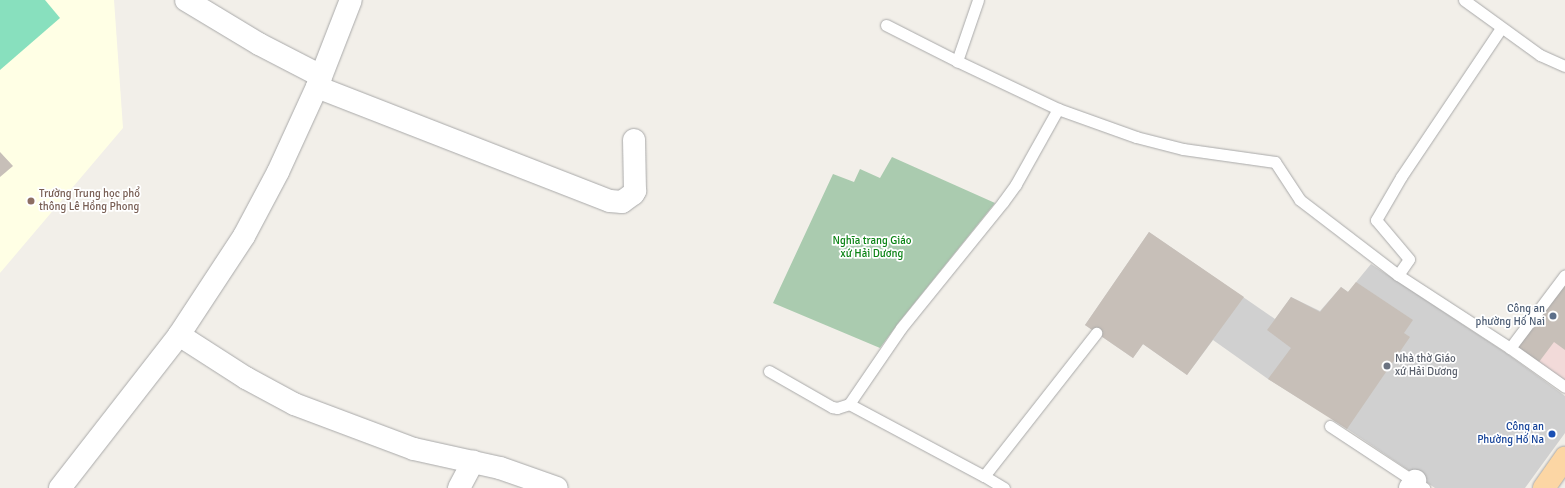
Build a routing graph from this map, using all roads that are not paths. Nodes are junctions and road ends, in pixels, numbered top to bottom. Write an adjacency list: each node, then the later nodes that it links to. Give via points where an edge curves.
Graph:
1 (186, 0): 9 (street)
2 (351, 0): 9 (street)
3 (978, 0): 7 (lane)
4 (1464, 0): 6 (lane)
5 (886, 25): 7 (lane)
6 (1501, 28): 8 (lane, via 1540,55); 12 (lane, via 1401,177 1376,220 1409,259)
7 (957, 61): 10 (lane)
8 (1565, 66)
9 (319, 82): 11 (street, via 610,201 622,202 635,191); 15 (street, via 278,172 244,236)
10 (1058, 109): 12 (lane, via 1136,137 1183,149 1275,162 1300,200); 19 (lane, via 1016,184 901,328)
11 (634, 140)
12 (1398, 275): 16 (lane)
13 (1565, 275): 16 (lane)
14 (1096, 332): 23 (lane)
15 (179, 335): 22 (street, via 246,378 294,404 414,449); 25 (street)
16 (1510, 348): 18 (lane)
17 (769, 371): 19 (lane, via 832,407)
18 (1565, 387)
19 (849, 404): 23 (lane)
20 (1330, 426): 24 (lane)
21 (1565, 458): 29 (main road)
22 (473, 462): 26 (street); 27 (street, via 500,468)
23 (984, 476): 28 (lane)
24 (1416, 486)
25 (60, 488)
26 (459, 488)
27 (557, 488)
28 (1004, 488)
29 (1544, 488)

